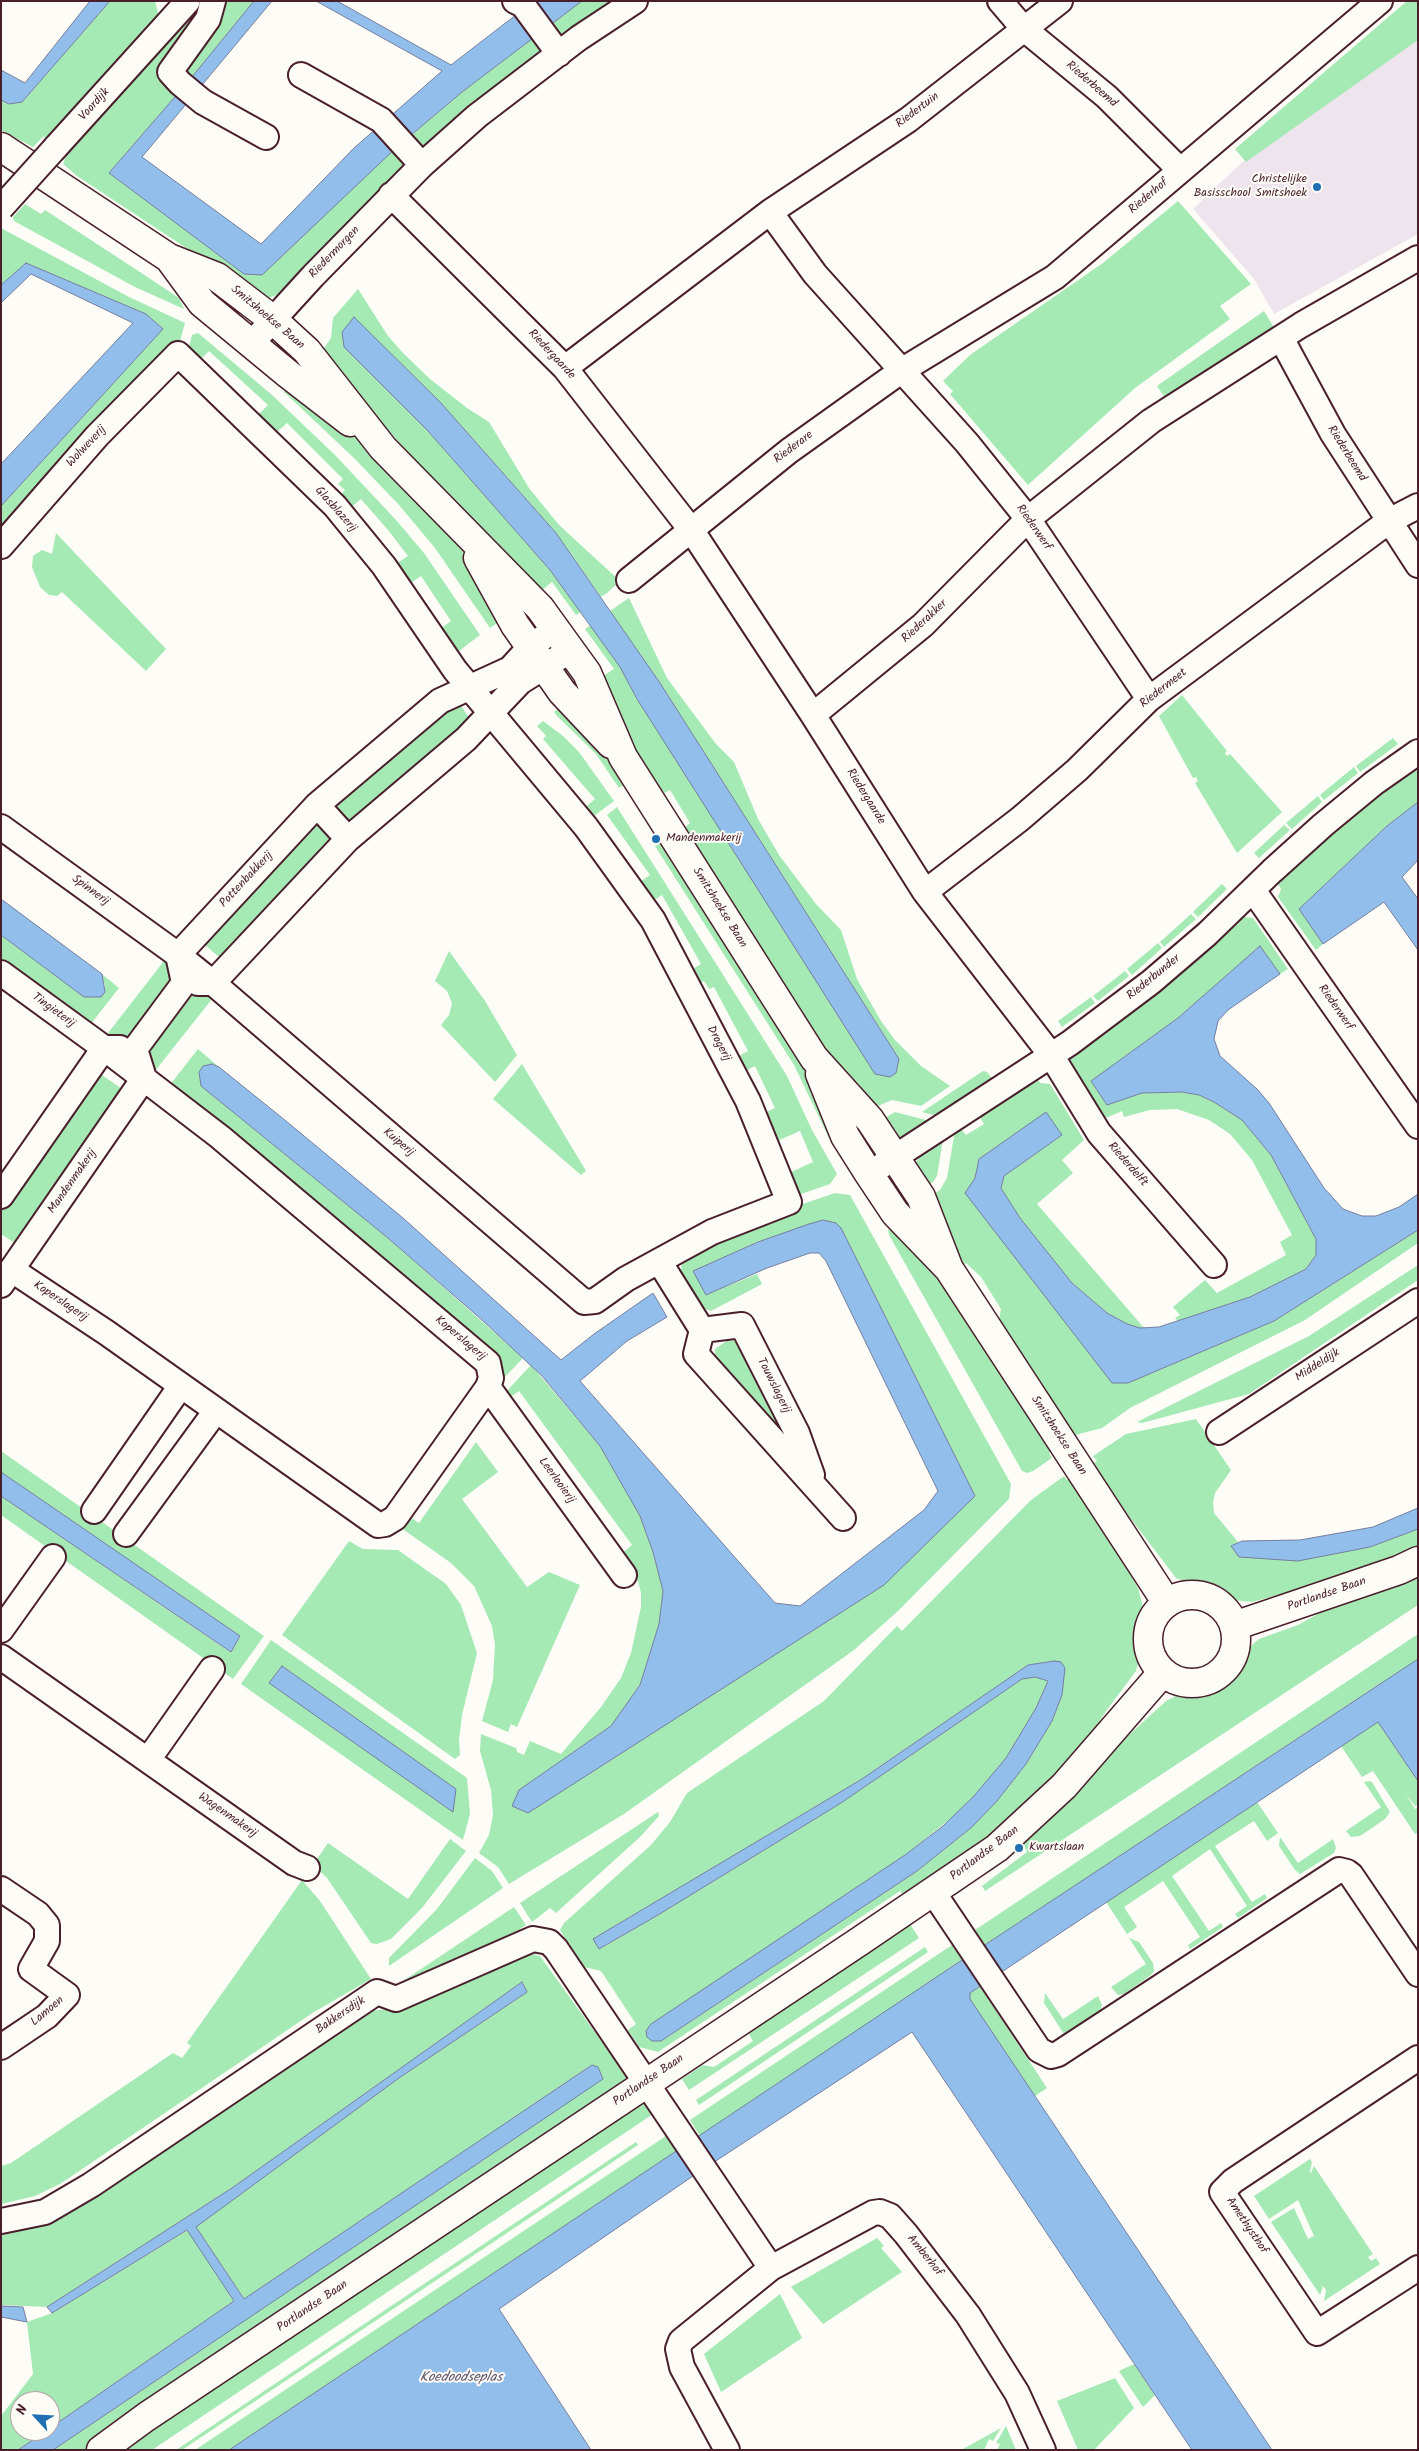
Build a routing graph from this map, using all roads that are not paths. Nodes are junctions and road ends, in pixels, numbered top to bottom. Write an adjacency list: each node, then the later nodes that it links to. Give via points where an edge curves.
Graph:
1 (188, 1): 16 (street, Voordijk, bridge)
2 (214, 1): 11 (street, via 208,19 170,72 203,102)
3 (635, 1): 9 (street, Riedermorgen)
4 (1000, 1): 8 (street, Riederbeemd)
5 (1060, 1): 8 (street, Riedertuin)
6 (1380, 1): 14 (street, Riederhof)
7 (519, 3): 9 (street)
8 (1023, 28): 14 (street, Riederbeemd, via 1108,97); 17 (street, Riedertuin, via 908,120)
9 (554, 46): 13 (street, Riedermorgen, via 477,116)
10 (301, 75): 13 (street, via 381,120)
11 (266, 137)
12 (1, 147): 18 (street, Smitshoekse Baan)
13 (415, 157): 15 (street, Riedermorgen)
14 (1180, 170): 25 (street, Riederhof, via 1054,277)
15 (391, 196): 20 (street, Riedermorgen); 24 (street, Riedergaarde)
16 (1, 208)
17 (770, 212): 24 (street, Riedertuin); 25 (street, via 815,274)
18 (170, 258): 20 (street, Smitshoekse Baan, via 217,277); 22 (street, Smitshoekse Baan, via 202,303)
19 (1418, 258): 21 (street)
20 (272, 320): 22 (street, Riedermorgen); 26 (street, Smitshoekse Baan, via 307,351)
21 (1282, 338): 28 (street, via 1150,421); 29 (street, Riederbeemd, via 1333,434)
22 (251, 344): 26 (street, Smitshoekse Baan)
23 (178, 354): 32 (street, Wolweverij, via 96,436); 37 (street, Glasblazerij, via 335,506 384,566)
24 (565, 368): 31 (street, Riedergaarde)
25 (901, 370): 28 (street, Riederwerf, via 967,443); 31 (street, Riederare, via 789,451)
26 (383, 448): 30 (street, Smitshoekse Baan)
27 (1418, 506): 29 (street, Riedermeet)
28 (1028, 519): 38 (street, Riederwerf); 40 (street, Riederakker, via 924,625)
29 (1389, 522): 33 (street, Riederbeemd); 38 (street, Riedermeet)
30 (462, 528): 35 (street, Smitshoekse Baan, via 540,608); 36 (street, Smitshoekse Baan, via 510,616)
31 (692, 530): 34 (street); 40 (street, Riedergaarde)
32 (1, 546)
33 (1418, 565)
34 (629, 580)
35 (563, 640): 36 (street, Pottenbakkerij); 42 (street, Smitshoekse Baan, via 587,673)
36 (538, 658): 37 (street, Pottenbakkerij); 39 (street, Pottenbakkerij); 42 (street, Smitshoekse Baan, via 562,692)
37 (468, 687): 39 (street); 43 (street, Pottenbakkerij, via 440,701)
38 (1149, 699): 47 (street, Riedermeet, via 1077,770)
39 (490, 714): 45 (street, Pottenbakkerij, via 466,739); 61 (street, Drogerij, via 586,826 652,920 748,1101 789,1202 712,1232)
40 (813, 715): 47 (street, Riedergaarde)
41 (1418, 752): 46 (street, Riederbunder, via 1323,825)
42 (624, 758): 55 (street, Smitshoekse Baan)
43 (317, 805): 45 (street); 48 (street, Pottenbakkerij)
44 (1, 827): 48 (street, Spinnerij)
45 (348, 839): 51 (street, Pottenbakkerij)
46 (1253, 890): 54 (street, Riederbunder, via 1151,982); 57 (street, Riederwerf)
47 (925, 892): 54 (street, Riedergaarde)
48 (178, 955): 50 (street); 51 (street)
49 (1, 974): 52 (street, Tingieterij)
50 (184, 983): 51 (street); 53 (street)
51 (213, 984): 66 (street, Kuiperij)
52 (104, 1048): 53 (street); 56 (street); 60 (street)
53 (134, 1049): 56 (street)
54 (1051, 1055): 58 (street, Riederbunder); 62 (street, Riederdelft, via 1100,1133)
55 (814, 1058): 58 (street, Smitshoekse Baan, via 870,1120); 59 (street, Smitshoekse Baan, via 845,1136)
56 (144, 1078): 64 (street, Mandenmakerij); 69 (street, Koperslagerij, via 220,1137 488,1363 491,1378)
57 (1418, 1126)
58 (895, 1157): 59 (street, Riederbunder); 63 (street, Smitshoekse Baan, via 920,1197)
59 (869, 1174): 63 (street, Smitshoekse Baan, via 895,1213)
60 (1, 1196)
61 (659, 1261): 66 (street, Drogerij, via 595,1301); 67 (street)
62 (1214, 1265)
63 (949, 1269): 79 (street, Smitshoekse Baan)
64 (7, 1278): 68 (street, Koperslagerij, via 107,1333)
65 (1418, 1301): 71 (street, Middeldijk)
66 (584, 1302)
67 (702, 1330): 72 (street, Touwslagerij, via 696,1354); 72 (street, Touwslagerij, via 742,1326 797,1433)
68 (180, 1387): 70 (street, Koperslagerij); 73 (street)
69 (488, 1387): 70 (street, Koperslagerij, via 395,1518 378,1525); 78 (street, Leerlooierij)
70 (216, 1412): 75 (street)
71 (1218, 1432)
72 (816, 1486): 74 (street, Touwslagerij)
73 (94, 1510)
74 (843, 1518)
75 (126, 1534)
76 (53, 1556): 81 (street)
77 (1418, 1561): 80 (street, Portlandse Baan)
78 (624, 1575)
79 (1167, 1603): 80 (street, via 1193,1595 1211,1599 1226,1610); 84 (street, via 1154,1618 1148,1636 1152,1656)
80 (1234, 1626): 84 (street, via 1234,1654 1216,1676 1189,1683)
81 (1, 1630)
82 (1, 1657): 85 (street, Wagenmakerij)
83 (212, 1669): 85 (street)
84 (1163, 1672): 88 (street, Portlandse Baan, via 1039,1811 997,1848)
85 (148, 1760): 86 (street, Wagenmakerij, via 294,1863)
86 (307, 1868)
87 (1, 1889): 90 (street, Lamoen, via 38,1914 47,1925 47,1941 31,1969 68,1995 47,2016)
88 (933, 1892): 89 (street, via 1040,2050 1048,2055 1056,2055 1339,1870 1351,1875); 92 (street, Portlandse Baan)
89 (1418, 1974)
90 (1, 2047)
91 (1418, 2058): 95 (street, Amethysthof, via 1222,2192 1318,2333)
92 (647, 2082): 93 (street, Bakkersdijk, via 556,1949 549,1942 533,1939 396,1999 377,1992 91,2185 45,2212); 94 (street); 96 (street, Portlandse Baan)
93 (1, 2221)
94 (771, 2268): 97 (street, Amberhof, via 679,2344 682,2367); 98 (street, Amberhof, via 873,2213 886,2214 924,2256 968,2315 1026,2412)
95 (1418, 2268)
96 (101, 2450)
97 (727, 2450)
98 (1043, 2450)

